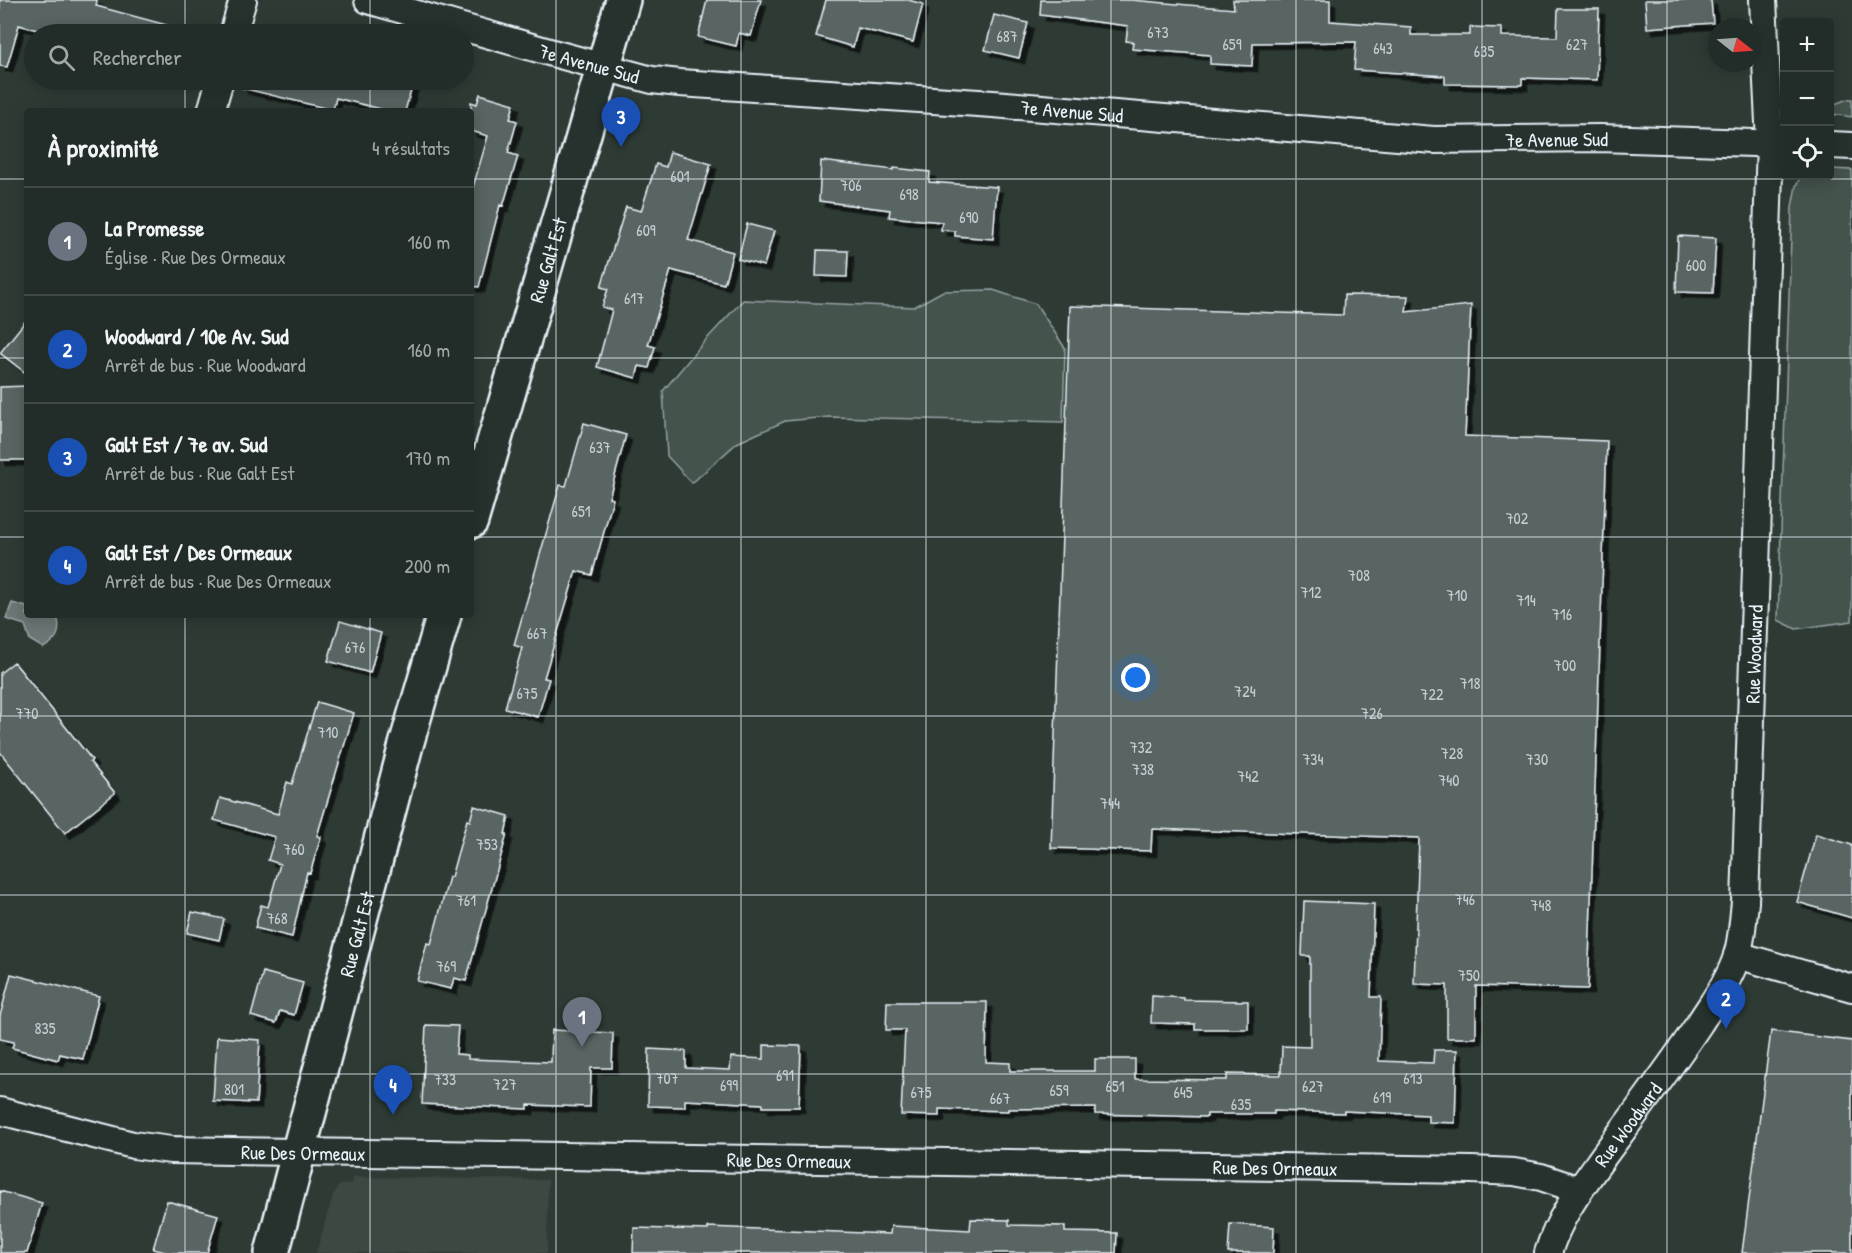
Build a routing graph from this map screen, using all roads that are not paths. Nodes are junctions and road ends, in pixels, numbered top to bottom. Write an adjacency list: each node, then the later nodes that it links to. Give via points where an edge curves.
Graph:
1 (243, 0): 5 (street)
2 (368, 0): 6 (street, 7e Avenue Sud)
3 (623, 0): 8 (main road, Rue Galt Est)
4 (1763, 0): 11 (street, Rue Woodward)
5 (236, 24)
6 (453, 24)
7 (474, 30): 8 (street, 7e Avenue Sud)
8 (604, 67): 11 (street, 7e Avenue Sud, via 680,83 1434,140 1599,138); 14 (main road, Rue Galt Est)
9 (217, 90): 10 (street)
10 (212, 108)
11 (1777, 144): 16 (street, Rue Woodward, via 1745,902)
12 (1834, 145): 13 (street)
13 (1852, 146)
14 (474, 511)
15 (443, 618): 19 (main road, Rue Galt Est)
16 (1737, 955): 17 (street); 20 (street, Rue Woodward, via 1729,975 1681,1051)
17 (1852, 988)
18 (0, 1111): 19 (street, Rue Des Ormeaux, via 133,1145 171,1150)
19 (300, 1151): 20 (street, Rue Des Ormeaux, via 1472,1170 1541,1177); 21 (main road, Rue Galt Est)
20 (1579, 1190): 22 (street, Rue Woodward)
21 (272, 1253)
22 (1548, 1253)

